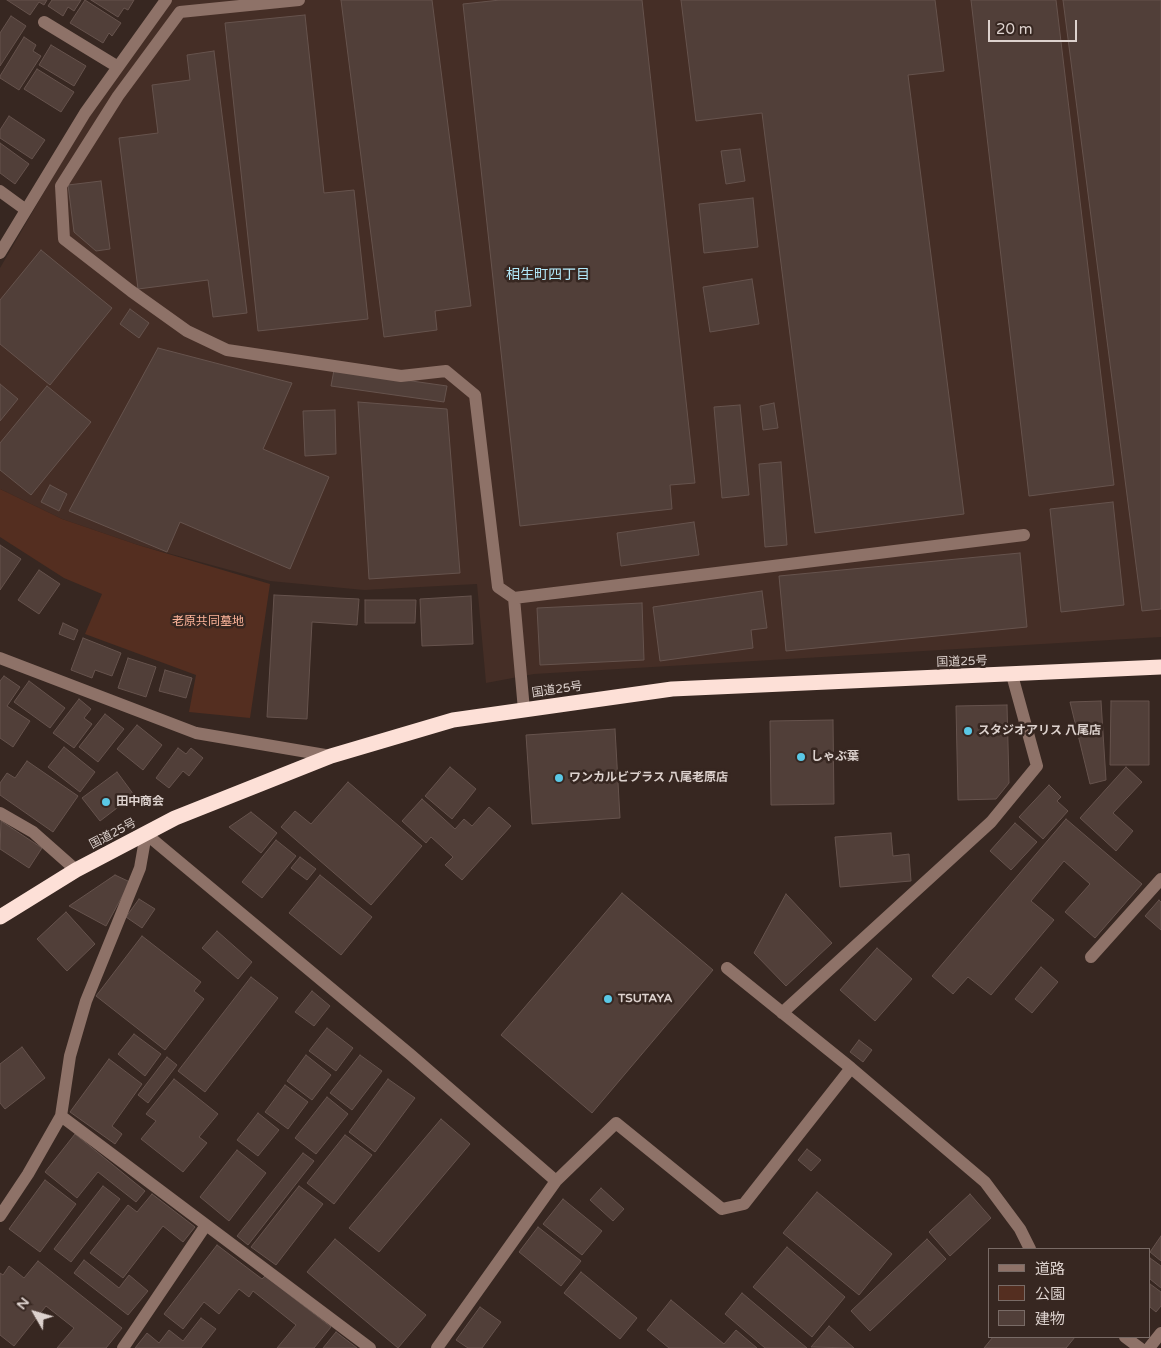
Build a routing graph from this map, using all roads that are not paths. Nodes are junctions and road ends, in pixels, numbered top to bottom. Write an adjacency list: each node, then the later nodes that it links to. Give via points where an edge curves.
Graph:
1 (166, 0): 4 (street)
2 (299, 0): 9 (street, via 180,12 118,96 61,186 64,239 187,331 227,350 401,376 446,371 475,395 498,587)
3 (44, 22): 4 (street)
4 (118, 67): 6 (street, via 84,112)
5 (0, 191): 6 (street)
6 (26, 210): 7 (street)
7 (0, 252)
8 (1024, 535): 9 (street)
9 (514, 598): 13 (street)
10 (0, 658): 14 (street, via 196,733)
11 (1161, 667): 12 (highway, 国道25号)
12 (1012, 675): 13 (highway, 国道25号, via 672,689); 22 (street, via 1037,766 991,822)
13 (524, 710): 14 (highway, 国道25号, via 453,720)
14 (331, 756): 16 (highway, 国道25号, via 175,818)
15 (0, 813): 17 (street, via 33,832)
16 (146, 834): 17 (highway, 国道25号); 24 (street, via 140,868 86,1001 70,1056); 25 (street, via 411,1055)
17 (76, 870): 19 (highway, 国道25号)
18 (1161, 879): 20 (street)
19 (0, 917)
20 (1091, 957)
21 (726, 968): 22 (street)
22 (782, 1013): 23 (street)
23 (851, 1068): 25 (street, via 744,1204 722,1209 616,1123); 28 (street, via 985,1182 1020,1229)
24 (61, 1116): 26 (street); 27 (street)
25 (556, 1181): 33 (street)
26 (0, 1216)
27 (206, 1225): 31 (street); 32 (street)
28 (1030, 1248)
29 (1161, 1333): 35 (street)
30 (1126, 1338): 34 (street)
31 (123, 1348)
32 (370, 1348)
33 (437, 1348)
34 (1140, 1348)
35 (1149, 1348)

